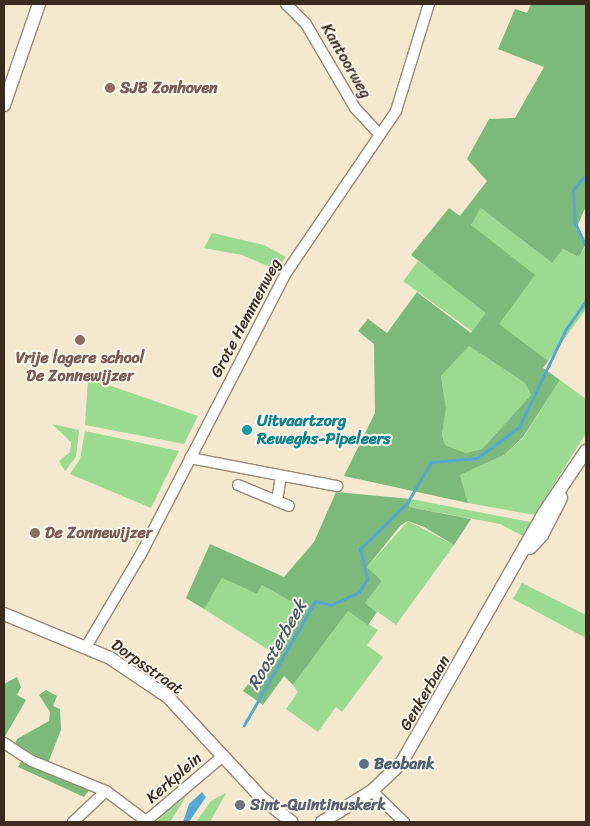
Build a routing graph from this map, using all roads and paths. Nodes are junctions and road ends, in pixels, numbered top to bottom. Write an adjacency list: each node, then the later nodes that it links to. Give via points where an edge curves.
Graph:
1 (39, 4): 4 (street)
2 (286, 4): 5 (street, Kantoorweg, via 306,24 355,108)
3 (429, 4): 5 (street, Grote Hemmenweg, via 407,84)
4 (4, 105)
5 (380, 134): 7 (street, Grote Hemmenweg, via 286,273)
6 (586, 451): 18 (street, Genkerbaan, via 564,488 549,525 526,552 402,762)
7 (190, 458): 8 (street); 14 (street, Grote Hemmenweg)
8 (281, 476): 10 (street); 11 (street)
9 (238, 485): 11 (street)
10 (337, 486)
11 (277, 501): 12 (street)
12 (289, 506)
13 (4, 614): 14 (street, Dorpsstraat)
14 (86, 648): 16 (street, Dorpsstraat, via 110,658 168,697)
15 (4, 743): 17 (street, via 32,760)
16 (223, 756): 20 (street, Kerkplein); 21 (street, Dorpsstraat)
17 (106, 791): 19 (street); 20 (street)
18 (372, 791): 22 (street, Genkerbaan); 23 (street)
19 (73, 822)
20 (146, 822)
21 (292, 822)
22 (322, 822)
23 (404, 822)

